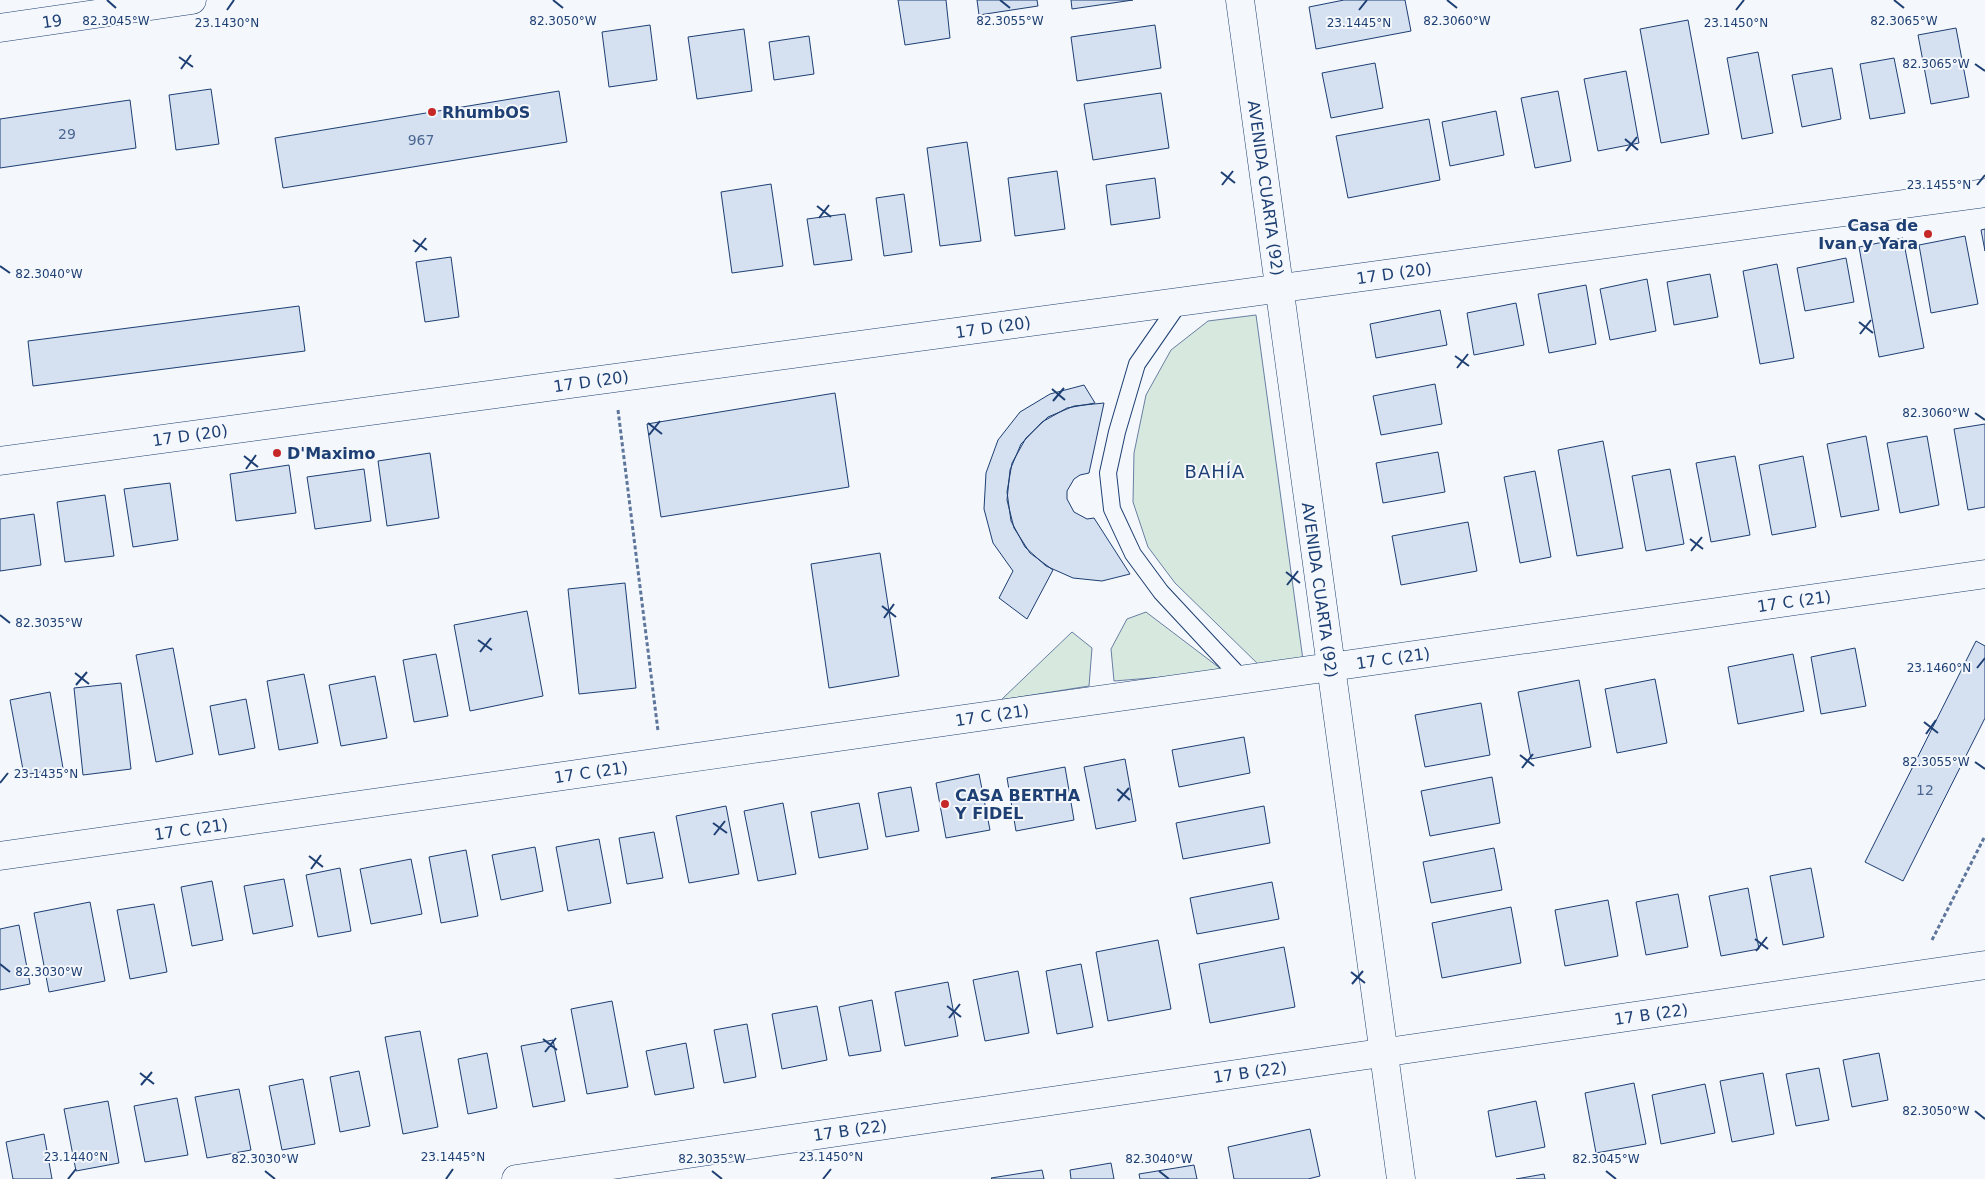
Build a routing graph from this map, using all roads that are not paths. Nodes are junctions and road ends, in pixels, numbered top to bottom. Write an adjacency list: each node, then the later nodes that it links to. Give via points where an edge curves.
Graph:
1 (192, 0): 3 (street, 19)
2 (1240, 0): 5 (street, AVENIDA CUARTA (92))
3 (0, 28)
4 (1985, 194): 5 (street, 17 D (20))
5 (1279, 289): 6 (street, 17 D (20)); 9 (street, AVENIDA CUARTA (92))
6 (1180, 302): 7 (street, 17 D (20)); 10 (lane, via 1137,364 1108,473 1112,509 1133,554 1161,592)
7 (0, 461)
8 (1985, 574): 9 (street, 17 C (21))
9 (1331, 667): 10 (street, 17 C (21)); 13 (street, AVENIDA CUARTA (92))
10 (1243, 680): 11 (street, 17 C (21))
11 (0, 856)
12 (1985, 965): 13 (street, 17 B (22))
13 (1384, 1052): 14 (street, 17 B (22)); 15 (street, AVENIDA CUARTA (92))
14 (516, 1179)
15 (1401, 1179)

